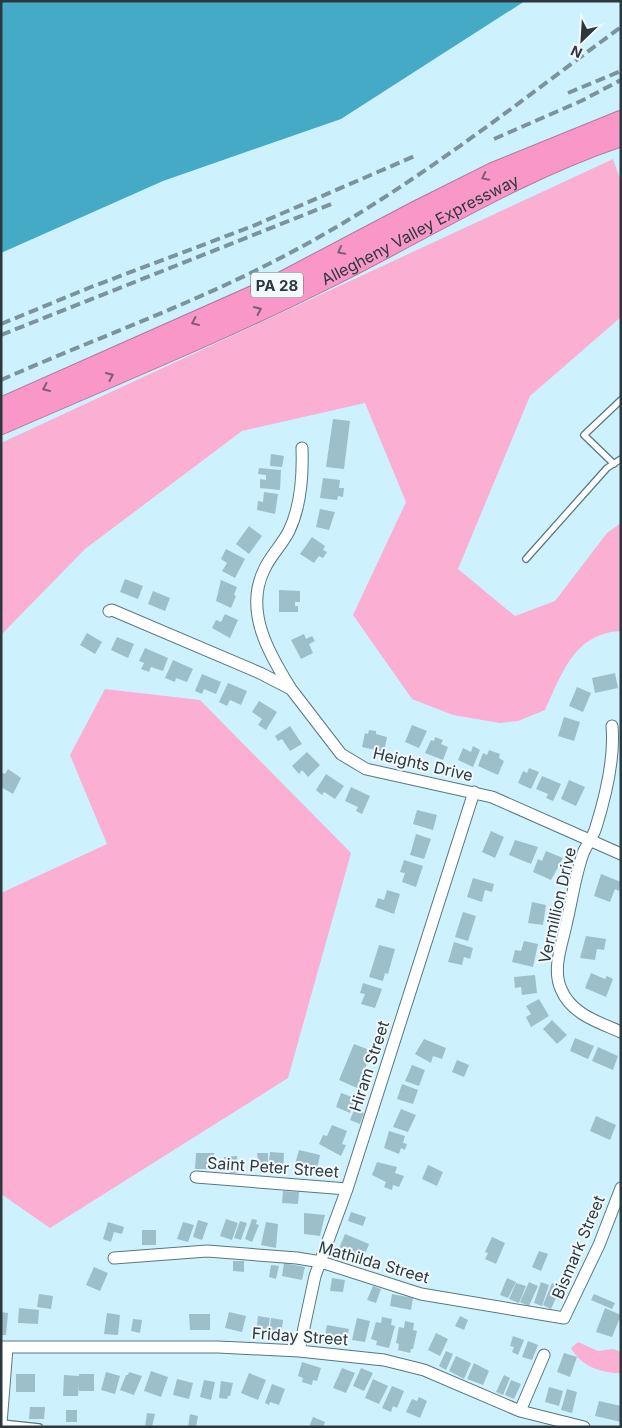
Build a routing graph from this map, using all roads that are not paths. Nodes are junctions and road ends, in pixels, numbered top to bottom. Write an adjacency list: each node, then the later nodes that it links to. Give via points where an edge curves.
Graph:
1 (621, 106): 4 (highway)
2 (621, 121): 4 (highway, Allegheny Valley Expressway / PA 28)
3 (621, 136): 6 (highway, Allegheny Valley Expressway / PA 28, via 527,174)
4 (546, 150): 8 (highway, Allegheny Valley Expressway / PA 28, one-way to 8, via 417,210 267,290)
5 (621, 150): 6 (highway, via 551,176 396,251)
6 (335, 274): 9 (highway, Allegheny Valley Expressway / PA 28, one-way to 6)
7 (621, 400): 12 (lane, via 584,435)
8 (1, 408)
9 (1, 424)
10 (302, 448): 15 (street, via 300,492 294,518 262,573 257,612 260,629)
11 (621, 459): 12 (lane)
12 (614, 464): 13 (lane)
13 (526, 559)
14 (109, 611): 15 (street, Heights Drive, via 260,673)
15 (291, 690): 17 (street, Heights Drive, via 332,743 352,762 374,771)
16 (612, 726): 18 (street, Vermillion Drive, via 612,756 596,828)
17 (474, 792): 18 (street, Heights Drive); 23 (street, Hiram Street)
18 (590, 840): 19 (street, Heights Drive); 20 (street, Vermillion Drive, via 584,852 562,942 558,978 565,997 576,1009 586,1017)
19 (621, 854)
20 (621, 1032)
21 (196, 1177): 23 (street, Saint Peter Street)
22 (621, 1188): 26 (street, Bismark Street, via 599,1245)
23 (347, 1189): 25 (street, Hiram Street)
24 (114, 1258): 25 (street, Mathilda Street, via 207,1251)
25 (321, 1262): 26 (street, Mathilda Street, via 421,1294); 28 (street, Hiram Street)
26 (564, 1318)
27 (4, 1347): 28 (street, Friday Street); 32 (street)
28 (299, 1350): 30 (street, Friday Street, via 405,1363)
29 (544, 1355): 30 (street)
30 (520, 1411): 31 (street, Friday Street)
31 (534, 1414): 34 (street); 35 (street, Friday Street)
32 (1, 1424): 33 (lane)
33 (39, 1427)
34 (541, 1427)
35 (584, 1427)

